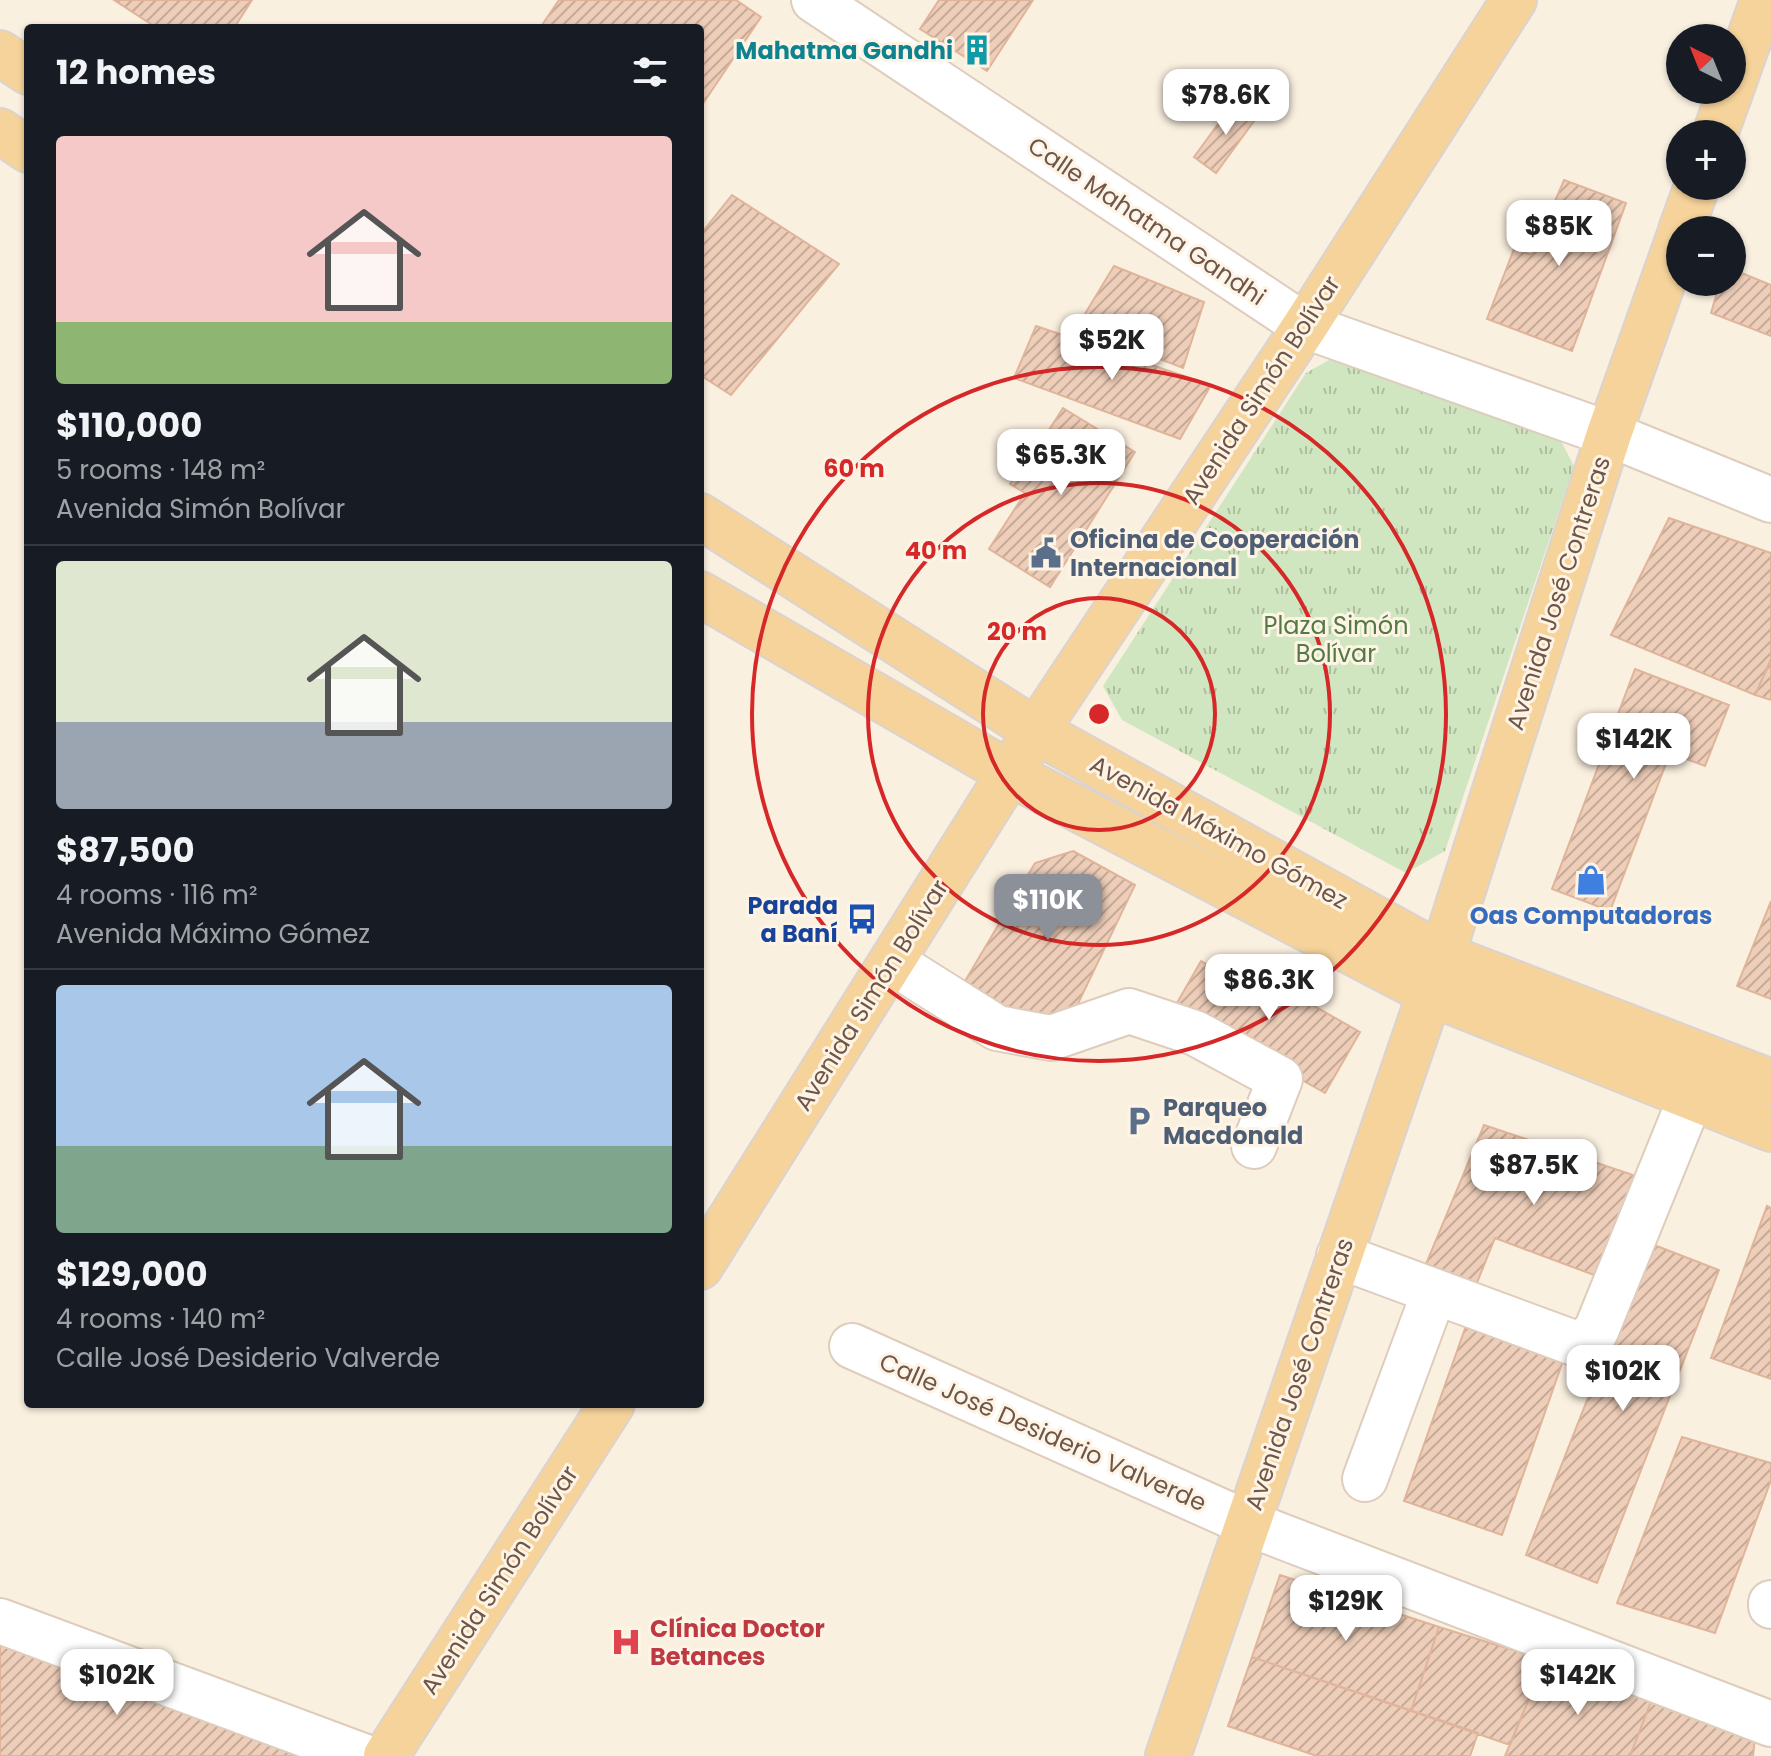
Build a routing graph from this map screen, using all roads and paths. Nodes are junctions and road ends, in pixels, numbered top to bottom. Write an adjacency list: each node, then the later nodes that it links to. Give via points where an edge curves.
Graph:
1 (814, 0): 10 (street, Calle Mahatma Gandhi)
2 (1514, 0): 10 (main road, Avenida Simón Bolívar)
3 (1763, 0): 4 (main road)
4 (1746, 47)
5 (0, 53): 6 (main road)
6 (24, 69)
7 (0, 131): 8 (main road)
8 (24, 147)
9 (1666, 274): 11 (main road, Avenida José Contreras)
10 (1305, 326): 11 (street, Calle Mahatma Gandhi); 15 (main road, Avenida Simón Bolívar)
11 (1609, 434): 12 (street, Calle Mahatma Gandhi); 18 (main road, Avenida José Contreras)
12 (1771, 500)
13 (704, 519): 15 (main road, Avenida Máximo Gómez)
14 (704, 596): 16 (main road, Avenida Máximo Gómez)
15 (1036, 731): 16 (main road, Avenida Simón Bolívar); 18 (main road, Avenida Máximo Gómez)
16 (1009, 773): 17 (main road, Avenida Simón Bolívar); 18 (main road, Avenida Máximo Gómez)
17 (892, 962): 22 (street, via 997,1028 1051,1038 1129,1011 1195,1033 1280,1079); 24 (main road, Avenida Simón Bolívar)
18 (1435, 974): 19 (main road, Avenida Máximo Gómez); 20 (main road, Avenida Máximo Gómez); 23 (main road, Avenida José Contreras)
19 (1771, 1082)
20 (1691, 1097): 21 (main road, Avenida Máximo Gómez); 25 (street, via 1596,1331 1584,1342 1574,1343)
21 (1771, 1129)
22 (1254, 1146)
23 (1339, 1256): 25 (street); 29 (main road, Avenida José Contreras)
24 (704, 1261)
25 (1434, 1293): 28 (street)
26 (852, 1346): 29 (street, Calle José Desiderio Valverde)
27 (609, 1408): 33 (main road, Avenida Simón Bolívar)
28 (1365, 1479)
29 (1247, 1523): 31 (street, Calle José Desiderio Valverde); 34 (main road, Avenida José Contreras)
30 (0, 1621): 32 (street)
31 (1771, 1724)
32 (363, 1756)
33 (386, 1756)
34 (1168, 1756)

